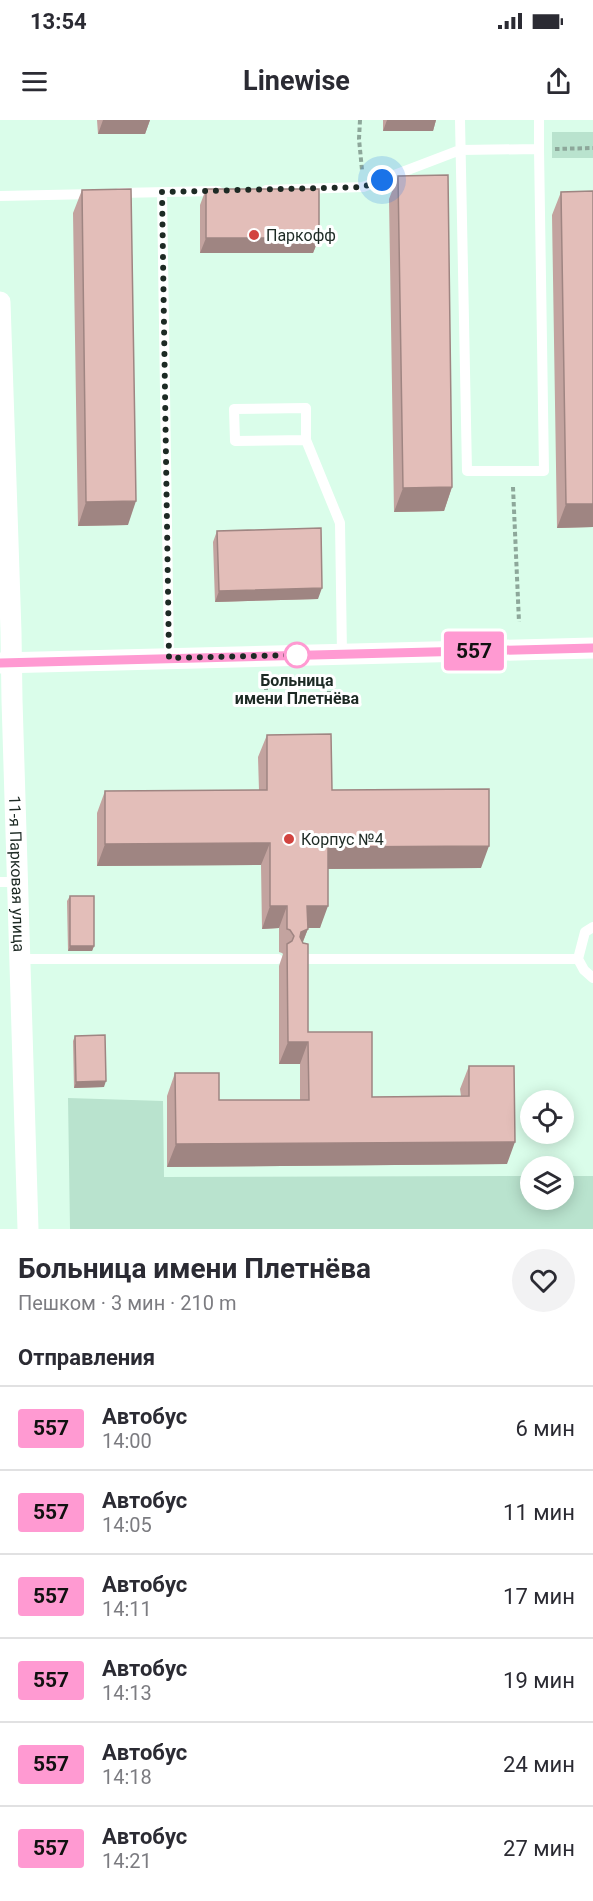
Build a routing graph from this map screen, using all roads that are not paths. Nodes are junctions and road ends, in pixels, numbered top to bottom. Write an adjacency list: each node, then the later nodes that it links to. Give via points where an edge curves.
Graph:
1 (460, 120): 4 (lane)
2 (539, 120): 3 (lane)
3 (539, 149): 4 (lane); 4 (lane, via 544,471 467,471)
4 (460, 150): 6 (lane, via 363,187)
5 (233, 190): 7 (lane)
6 (257, 190)
7 (162, 192): 8 (lane); 13 (lane)
8 (0, 196)
9 (0, 302): 14 (street, 11-я Парковая улица)
10 (306, 440): 10 (lane, via 235,441 234,409 306,408); 12 (lane, via 340,523)
11 (593, 648): 12 (street)
12 (342, 654): 13 (street)
13 (169, 658): 14 (street)
14 (6, 663): 15 (street, 11-я Парковая улица)
15 (9, 882): 17 (street, 11-я Парковая улица)
16 (593, 927): 20 (lane, via 585,932)
17 (21, 959): 18 (lane); 22 (street, 11-я Парковая улица)
18 (279, 959)
19 (300, 959): 20 (lane)
20 (578, 959): 21 (lane)
21 (593, 978)
22 (28, 1229)

